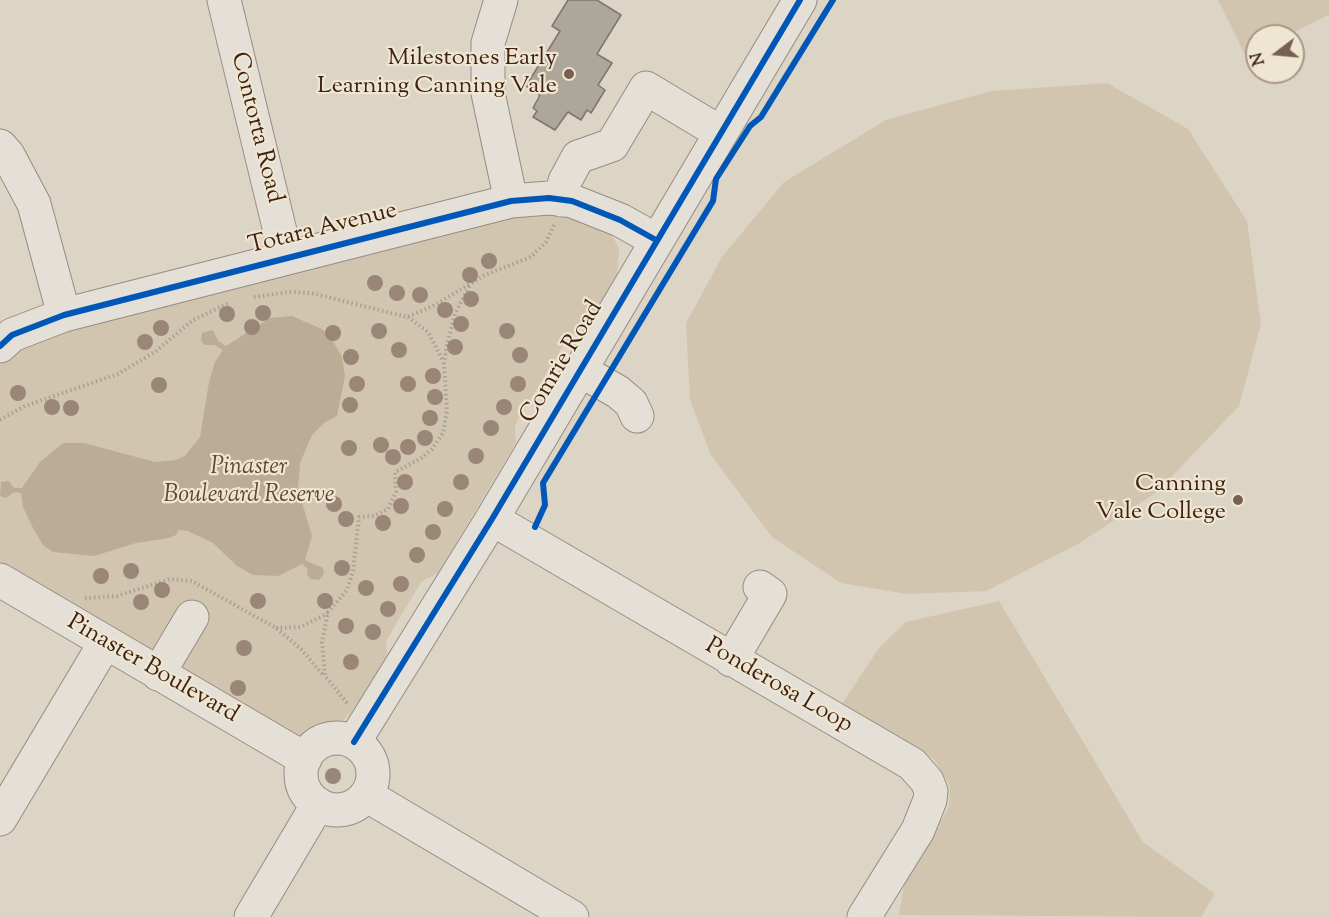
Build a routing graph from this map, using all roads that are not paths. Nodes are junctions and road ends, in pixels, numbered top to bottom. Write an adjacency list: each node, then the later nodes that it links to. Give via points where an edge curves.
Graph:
1 (224, 0): 9 (street, Contorta Road)
2 (501, 0): 6 (street, via 488,43 488,93)
3 (800, 0): 4 (street, Comrie Road)
4 (721, 133): 7 (street, via 646,88 612,145 578,157 565,180); 8 (street, Comrie Road)
5 (0, 146): 10 (street, via 34,204)
6 (511, 201): 7 (street, Totara Avenue, via 549,198); 9 (street, Totara Avenue)
7 (564, 205): 8 (street, Totara Avenue, via 620,220)
8 (656, 240): 12 (street, Comrie Road)
9 (286, 256): 10 (street, Totara Avenue)
10 (64, 315): 11 (street, Totara Avenue, via 12,335)
11 (0, 346)
12 (580, 370): 13 (street, via 618,392); 14 (street, Comrie Road)
13 (637, 416)
14 (492, 519): 19 (street, Ponderosa Loop); 21 (street, Comrie Road)
15 (0, 580): 18 (street, Pinaster Boulevard)
16 (760, 587): 19 (street, via 770,594)
17 (192, 617): 20 (street)
18 (105, 643): 20 (street, Pinaster Boulevard); 25 (street)
19 (731, 660): 28 (street, Ponderosa Loop, via 912,764 927,781 930,800 922,822)
20 (158, 674): 22 (street, Pinaster Boulevard)
21 (363, 730): 22 (street, via 318,743); 23 (street, via 371,761 372,783)
22 (305, 759): 24 (street, via 301,779 305,791)
23 (366, 795): 24 (street, via 346,809 334,810); 27 (street)
24 (318, 804): 26 (street)
25 (0, 819)
26 (251, 917)
27 (572, 917)
28 (864, 917)

